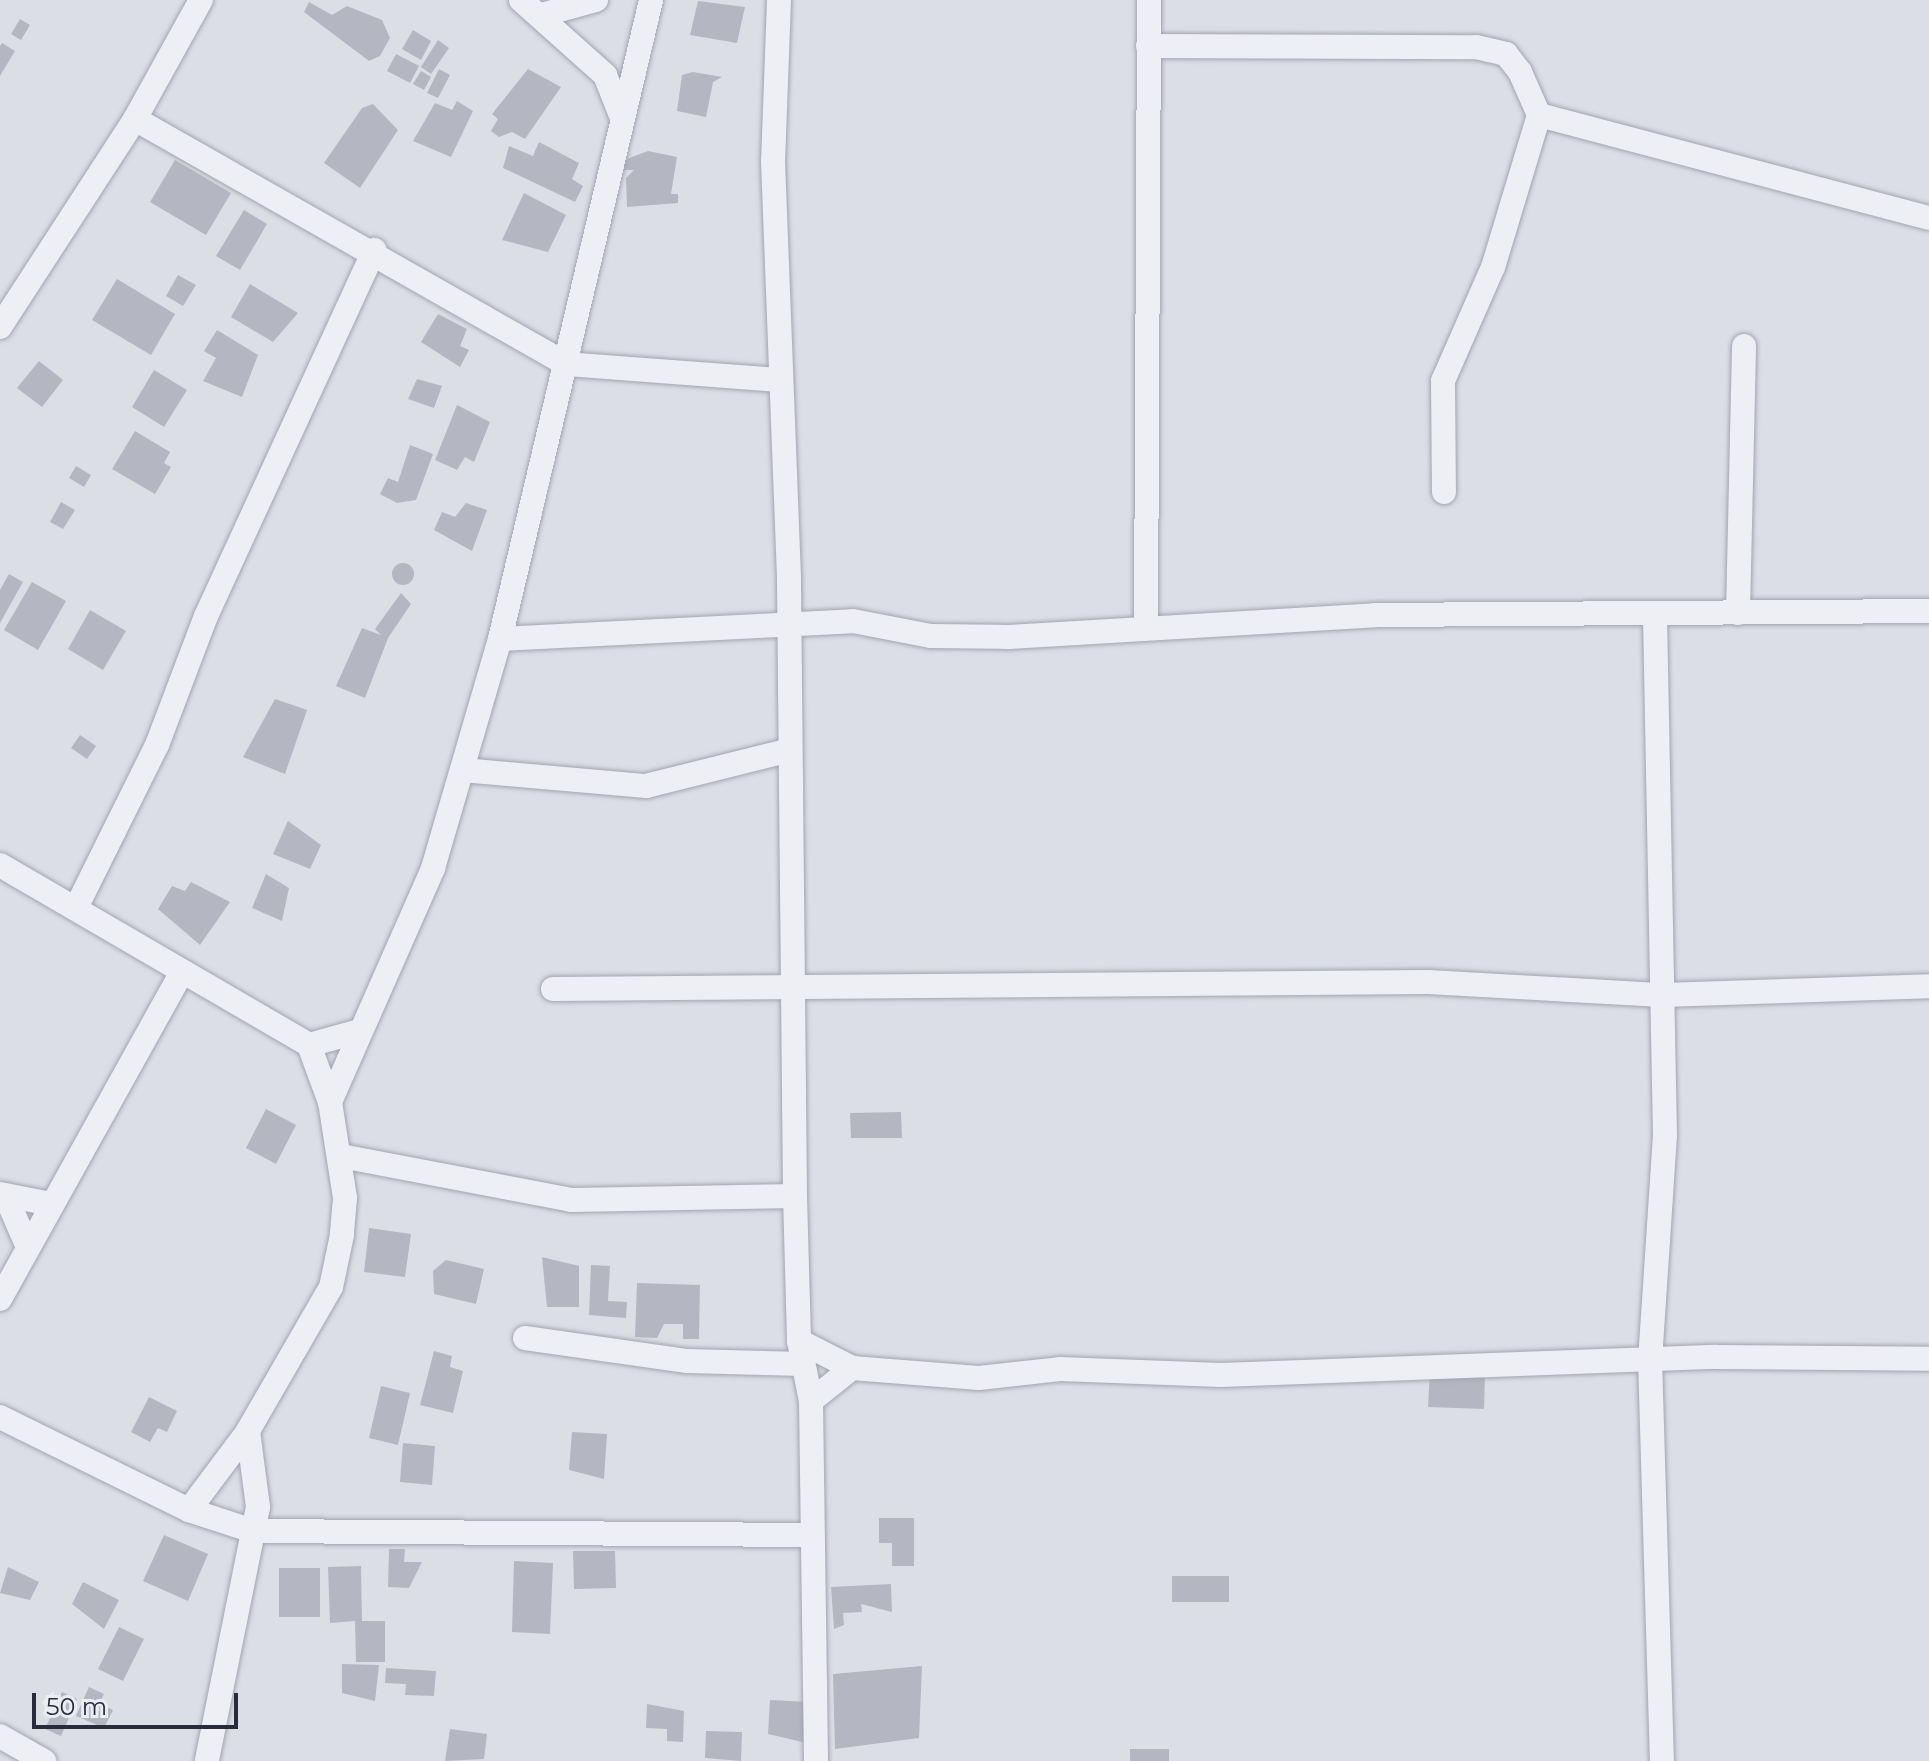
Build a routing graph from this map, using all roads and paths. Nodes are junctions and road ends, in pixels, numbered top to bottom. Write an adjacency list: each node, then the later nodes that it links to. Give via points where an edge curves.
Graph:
1 (201, 0): 11 (street)
2 (521, 0): 7 (street)
3 (596, 0): 7 (street)
4 (651, 0): 9 (street)
5 (779, 0): 17 (street, via 773,161)
6 (1149, 0): 8 (street)
7 (545, 14): 9 (street, via 605,75)
8 (1148, 46): 10 (street, via 1476,47 1506,54); 23 (street)
9 (620, 113): 16 (street)
10 (1539, 115): 12 (street, via 1727,170); 18 (street, via 1493,267 1443,381)
11 (135, 119): 13 (street); 14 (street)
12 (1929, 218)
13 (374, 250): 16 (street); 28 (street, via 206,616 170,715)
14 (0, 327)
15 (1744, 346): 20 (street)
16 (566, 364): 17 (street); 24 (street)
17 (780, 380): 22 (street)
18 (1444, 492)
19 (1929, 611): 20 (street)
20 (1738, 613): 21 (street)
21 (1655, 615): 23 (street); 33 (street)
22 (786, 623): 23 (street, via 853,621 931,636 1009,637); 24 (street); 25 (street)
23 (1146, 624)
24 (500, 639): 26 (street)
25 (790, 750): 26 (street, via 646,786); 30 (street)
26 (462, 770): 34 (street, via 433,868)
27 (0, 865): 28 (street)
28 (76, 908): 29 (street)
29 (182, 972): 35 (street); 40 (street)
30 (796, 985): 32 (street); 33 (street, via 1428,982); 39 (street)
31 (1929, 986): 33 (street)
32 (553, 989)
33 (1663, 995): 45 (street, via 1662,1245)
34 (360, 1031): 35 (street); 36 (street)
35 (309, 1045): 36 (street)
36 (330, 1102): 37 (street)
37 (341, 1156): 39 (street, via 572,1200); 50 (street, via 345,1198 331,1287)
38 (4, 1196): 40 (street); 41 (street)
39 (795, 1196): 44 (street)
40 (51, 1204): 41 (street)
41 (27, 1245): 42 (street)
42 (0, 1299)
43 (525, 1338): 44 (street, via 687,1361)
44 (801, 1353): 47 (street); 48 (street)
45 (1650, 1359): 46 (street); 47 (street, via 1221,1375 1060,1369 979,1378); 58 (street)
46 (1929, 1359)
47 (852, 1368): 48 (street)
48 (811, 1401): 53 (street)
49 (0, 1417): 51 (street)
50 (248, 1431): 51 (street); 52 (street, via 256,1454)
51 (189, 1510): 52 (street)
52 (253, 1531): 53 (street); 56 (street)
53 (811, 1535): 57 (street)
54 (0, 1736): 55 (street)
55 (44, 1761)
56 (207, 1761)
57 (816, 1761)
58 (1662, 1761)

